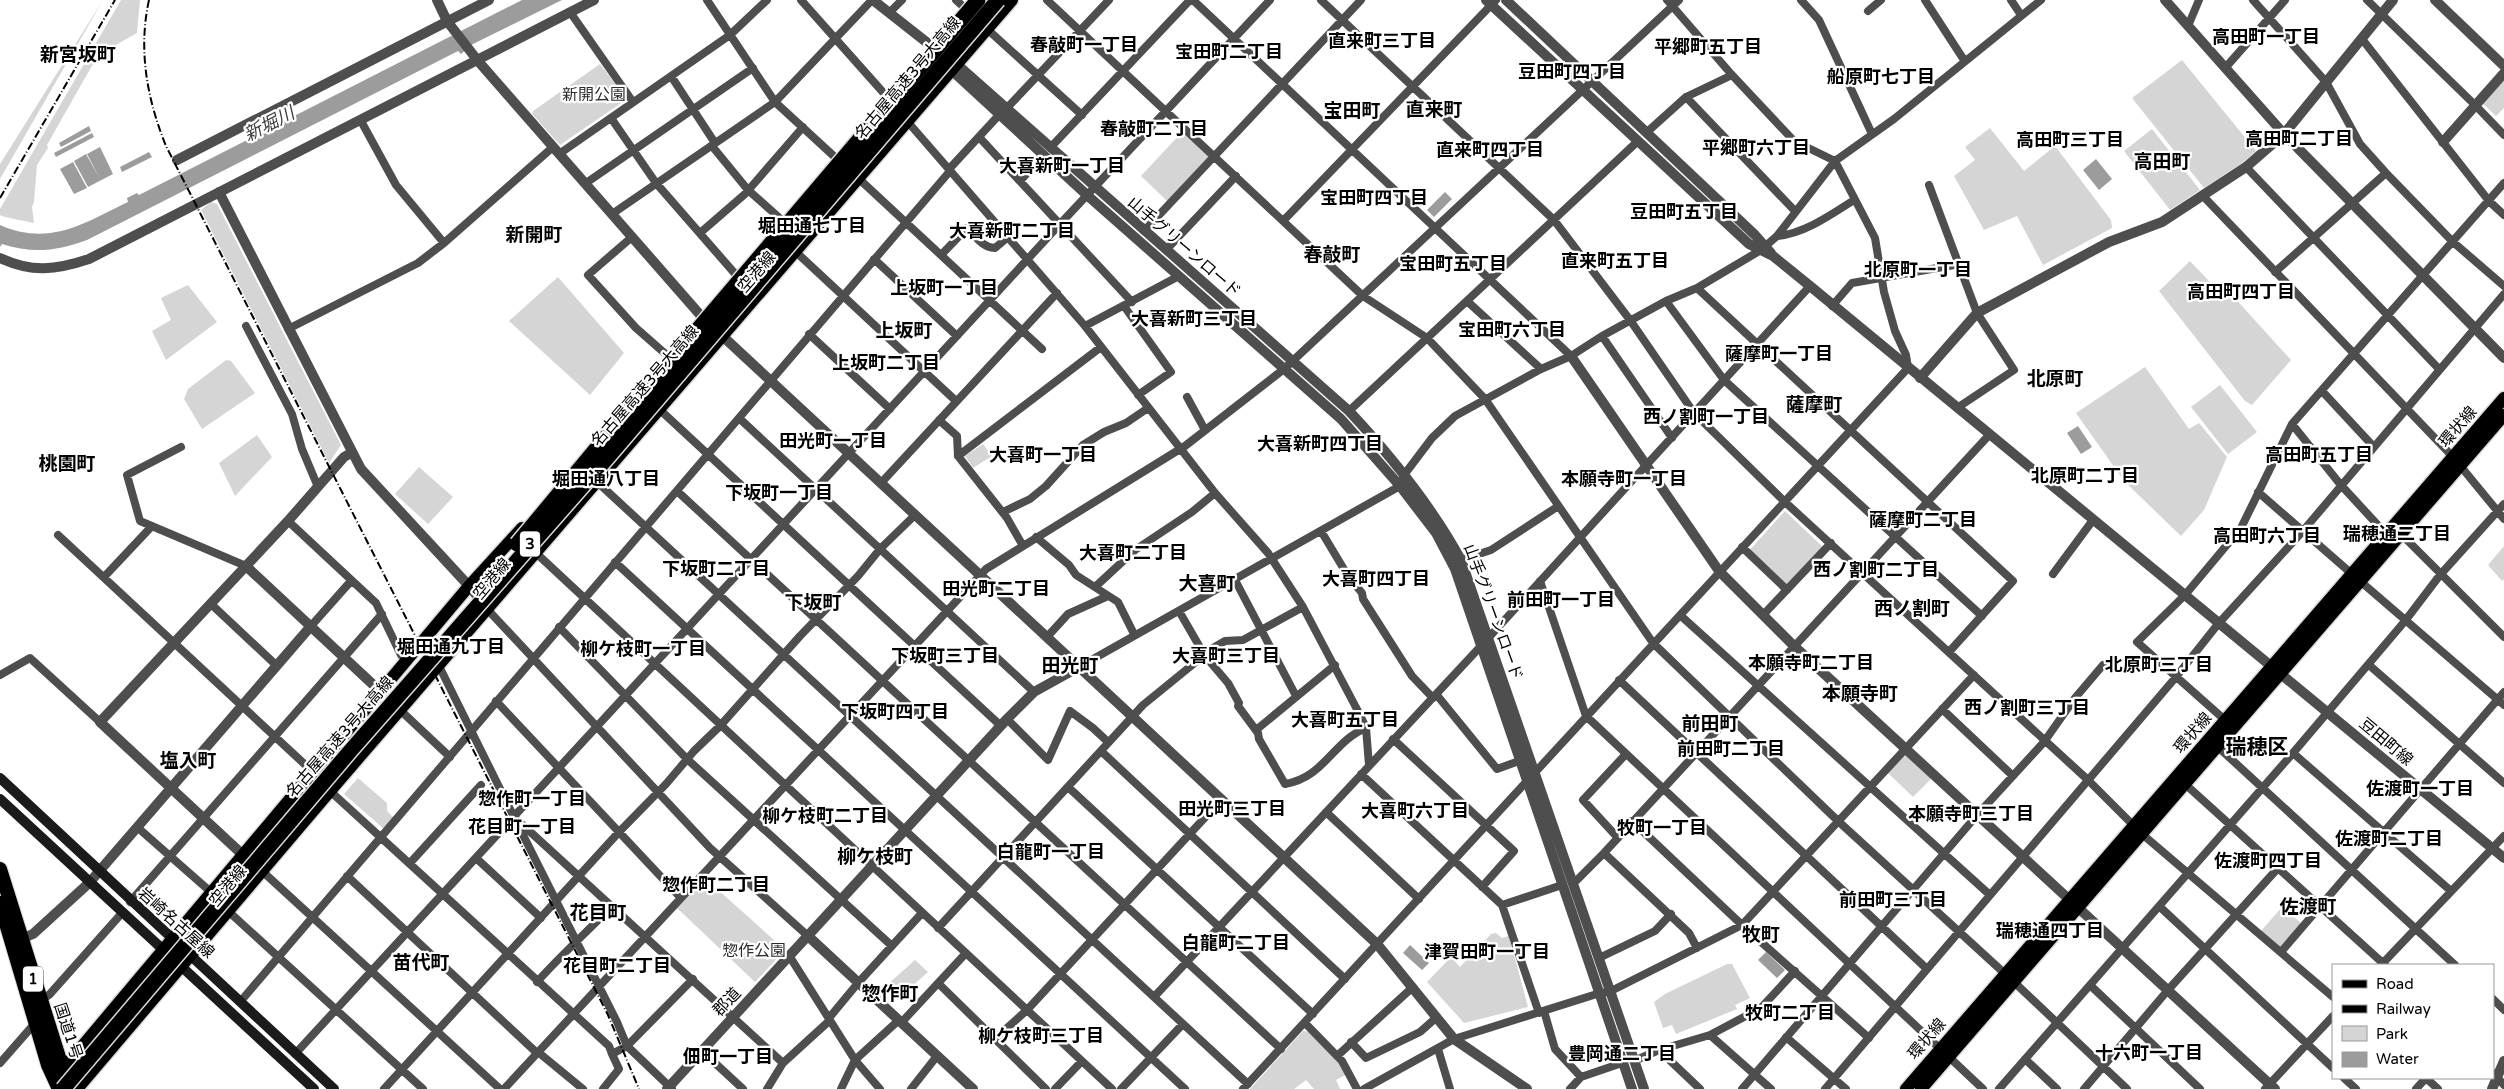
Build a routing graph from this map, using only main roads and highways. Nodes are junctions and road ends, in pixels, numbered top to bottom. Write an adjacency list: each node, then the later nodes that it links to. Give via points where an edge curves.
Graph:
1 (998, 0): 4 (highway, 名古屋高速3号大高線 / 3, bridge)
2 (1012, 0): 18 (main road, 空港線)
3 (973, 3): 16 (main road, 空港線, via 469,586); 21 (highway, 名古屋高速3号大高線 / 3, bridge)
4 (864, 158): 5 (highway, bridge, via 848,168 821,198); 21 (highway, 名古屋高速3号大高線 / 3, bridge, via 613,451)
5 (668, 376)
6 (2504, 398): 8 (main road, 環状線)
7 (2504, 415): 8 (main road, 環状線)
8 (2457, 461): 9 (main road, 環状線, via 2400,534); 9 (main road, 環状線, via 2386,534)
9 (2356, 577): 10 (main road, 環状線)
10 (2276, 670): 13 (main road, 環状線, via 2225,720); 13 (main road, 環状線, via 2218,747 2186,784)
11 (0, 778): 16 (main road, 岩崎名古屋線)
12 (0, 799): 17 (main road, 岩崎名古屋線)
13 (2138, 830): 20 (main road, 環状線)
14 (0, 870): 21 (highway, 国道1号 / 1, via 40,1002)
15 (0, 903): 21 (highway, 国道1号 / 1, via 48,1065)
16 (172, 940): 17 (main road, 空港線); 18 (main road, 岩崎名古屋線)
17 (162, 950): 19 (main road, 岩崎名古屋線); 21 (main road, 空港線)
18 (190, 956): 19 (main road, 空港線); 24 (main road, 岩崎名古屋線)
19 (181, 967): 22 (main road, 空港線); 23 (main road, 岩崎名古屋線)
20 (1944, 1053): 25 (main road, 環状線); 26 (main road, 環状線)
21 (57, 1085)
22 (77, 1089)
23 (314, 1089)
24 (334, 1089)
25 (1906, 1089)
26 (1921, 1089)

